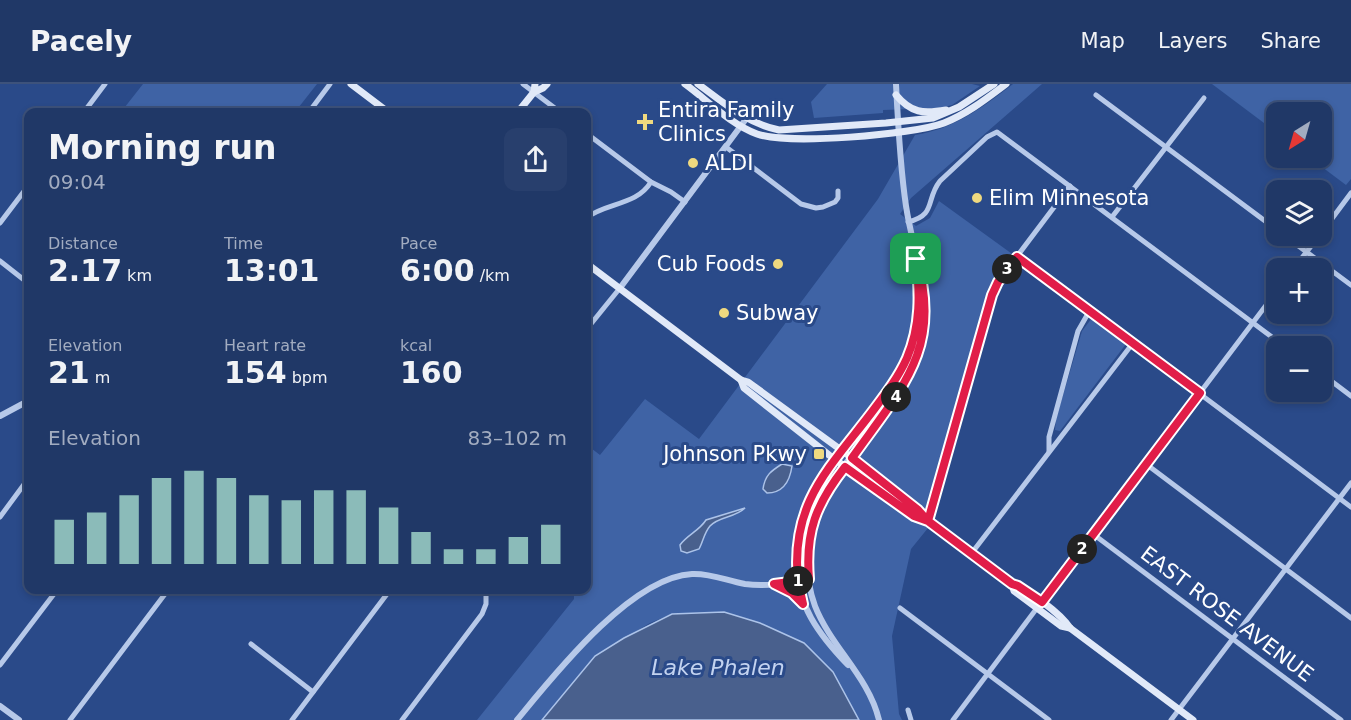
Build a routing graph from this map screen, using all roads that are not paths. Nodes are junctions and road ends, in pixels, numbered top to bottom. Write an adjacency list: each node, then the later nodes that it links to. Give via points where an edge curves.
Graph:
1 (105, 84): 16 (street)
2 (330, 84): 17 (street)
3 (523, 84): 11 (street)
4 (547, 84): 11 (main road)
5 (685, 84): 23 (main road)
6 (698, 84): 21 (main road)
7 (896, 84): 12 (street)
8 (993, 84): 14 (main road)
9 (1006, 84): 24 (main road, via 959,117)
10 (355, 85): 18 (main road)
11 (534, 88): 19 (main road); 20 (street)
12 (896, 95): 14 (main road, via 907,107 919,111 946,110); 22 (street)
13 (1096, 96): 27 (street)
14 (975, 97): 22 (main road, via 933,118)
15 (1204, 98): 27 (street)
16 (87, 108)
17 (312, 108)
18 (383, 108)
19 (521, 108)
20 (556, 108)
21 (746, 119): 22 (main road, via 779,130); 23 (street)
22 (898, 122): 24 (street)
23 (741, 126): 24 (main road, via 758,134 799,139); 26 (street)
24 (899, 132): 37 (street)
25 (591, 136): 28 (street)
26 (726, 147): 31 (street, via 808,207 830,205 838,198); 33 (street)
27 (1166, 147): 35 (street); 38 (street)
28 (651, 182): 33 (street); 34 (street, via 639,196)
29 (1070, 186): 35 (street); 37 (street, via 999,133 990,134 940,181 926,214); 43 (street)
30 (24, 191): 39 (street)
31 (838, 191)
32 (1351, 193): 36 (street)
33 (685, 202): 50 (street)
34 (591, 215)
35 (1112, 217): 53 (street)
36 (1332, 218)
37 (908, 222): 45 (street)
38 (1266, 222)
39 (0, 224)
40 (1299, 246): 42 (street)
41 (1311, 246): 42 (street)
42 (1307, 252): 44 (street); 49 (street)
43 (1017, 257): 52 (street); 74 (street, via 992,295)
44 (1302, 258)
45 (916, 259): 63 (street, via 920,307 907,358); 65 (street, via 925,303 918,352 900,393)
46 (0, 261): 48 (street)
47 (591, 267): 50 (main road)
48 (24, 280)
49 (1351, 285)
50 (620, 288): 54 (street); 57 (main road)
51 (1266, 305): 53 (street)
52 (1090, 310): 56 (street); 64 (street, via 1078,331 1049,437)
53 (1253, 323): 55 (street); 59 (street)
54 (591, 324)
55 (1271, 336)
56 (1133, 343): 59 (street); 64 (street)
57 (741, 380): 63 (main road); 66 (main road, via 744,388)
58 (1332, 382): 60 (street)
59 (1200, 393): 67 (street); 71 (street)
60 (1351, 396)
61 (24, 403): 62 (street)
62 (0, 416)
63 (843, 451): 65 (main road); 66 (street)
64 (1049, 453): 76 (street)
65 (852, 458): 68 (street); 74 (main road)
66 (836, 460): 68 (main road); 79 (street, via 815,489 802,520 796,551)
67 (1146, 464): 75 (street); 77 (street)
68 (845, 467): 74 (main road, via 914,516); 78 (street, via 826,492 814,518 808,548)
69 (1351, 483): 71 (street)
70 (24, 484): 73 (street)
71 (1340, 498): 72 (street); 77 (street)
72 (1351, 507)
73 (0, 517)
74 (928, 521): 76 (main road)
75 (1093, 534): 86 (street); 89 (street, EAST ROSE AVENUE)
76 (971, 554): 86 (main road)
77 (1286, 569): 88 (street); 89 (street)
78 (809, 579): 79 (street); 92 (street, via 820,616)
79 (798, 581): 80 (street); 85 (street)
80 (774, 584): 85 (street); 102 (street, via 749,584 701,574 677,576 655,585 590,636)
81 (54, 594): 91 (street)
82 (165, 594): 99 (street)
83 (387, 594): 94 (street)
84 (486, 594): 101 (street, via 483,614)
85 (803, 604): 92 (street, via 819,632)
86 (1040, 605): 93 (street); 97 (main road)
87 (900, 608): 93 (street)
88 (1351, 618)
89 (1233, 639): 97 (street); 109 (street, EAST ROSE AVENUE)
90 (251, 644): 94 (street)
91 (0, 665)
92 (857, 674): 103 (street)
93 (987, 674): 105 (street); 106 (street)
94 (313, 692): 100 (street)
95 (0, 706): 98 (street)
96 (908, 710): 104 (street)
97 (1179, 710): 107 (street); 108 (main road)
98 (19, 720)
99 (70, 720)
100 (292, 720)
101 (402, 720)
102 (518, 720)
103 (879, 720)
104 (911, 720)
105 (953, 720)
106 (1049, 720)
107 (1171, 720)
108 (1193, 720)
109 (1341, 720)

